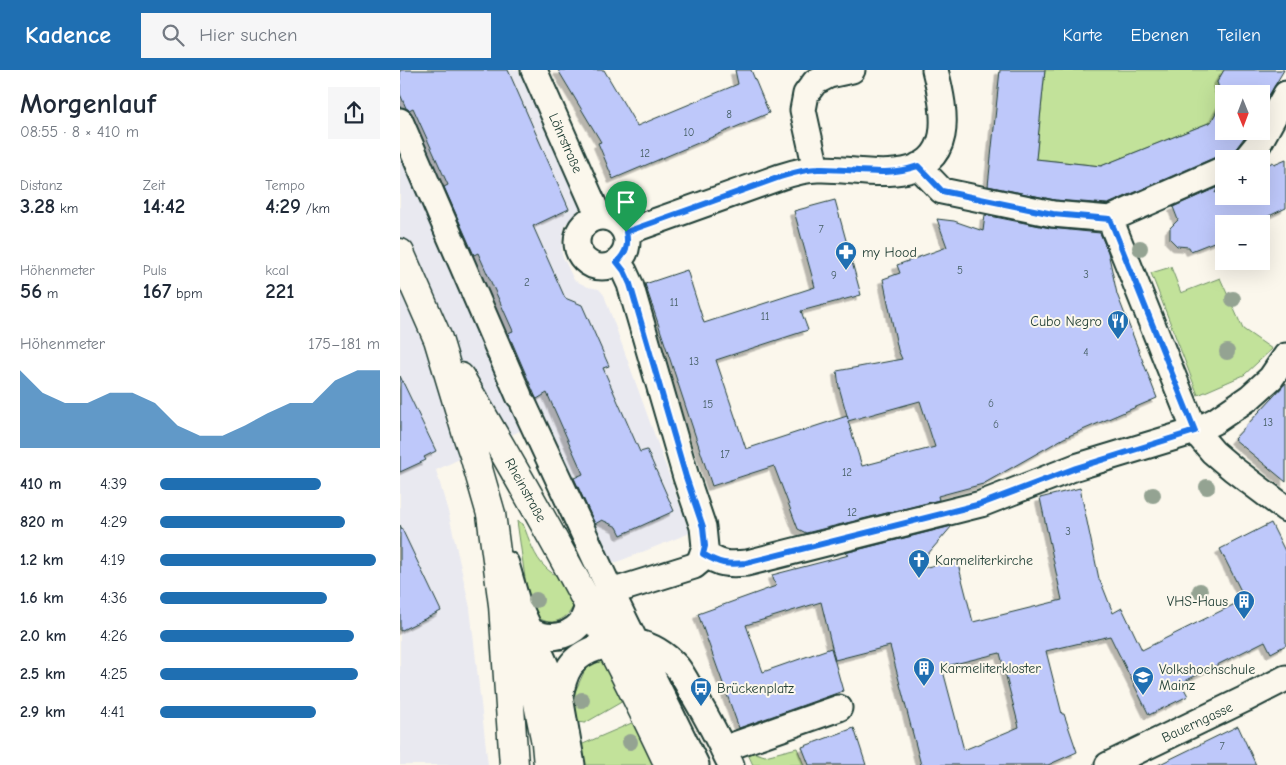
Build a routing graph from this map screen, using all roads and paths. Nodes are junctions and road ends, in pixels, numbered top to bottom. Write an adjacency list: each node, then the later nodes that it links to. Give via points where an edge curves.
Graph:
1 (534, 70): 10 (street, Löhrstraße)
2 (852, 70): 8 (street, via 815,82 806,94 803,110)
3 (934, 70): 7 (street, via 944,125 937,149)
4 (1286, 94): 6 (street)
5 (400, 121): 21 (street, Rheinstraße, via 522,401)
6 (1253, 150)
7 (918, 166): 8 (street, via 896,172); 11 (street, via 942,191 1053,214)
8 (816, 169): 12 (street, via 780,177)
9 (1215, 173): 11 (street)
10 (599, 217): 12 (street, via 615,220); 14 (street, via 591,219 579,231 577,247 580,255 586,262 602,268)
11 (1110, 219): 17 (street)
12 (626, 232): 14 (street, via 627,249)
13 (400, 253): 15 (main road, Rheinstraße)
14 (617, 262): 20 (street, via 630,284 703,527)
15 (438, 339): 19 (main road, Rheinstraße); 21 (main road, Rheinstraße, via 513,466)
16 (1286, 356): 17 (street, via 1271,378 1250,398)
17 (1195, 431): 18 (street, via 1233,470); 20 (street, via 1076,468 981,504 773,557 729,565)
18 (1286, 509)
19 (491, 514): 22 (main road, Rheinstraße); 23 (street, Rheinstraße)
20 (703, 554): 21 (street, via 700,561 687,569)
21 (600, 597): 23 (street, via 581,624 566,635 549,637); 24 (main road, Rheinstraße)
22 (503, 605): 29 (main road, Rheinstraße); 30 (main road, via 531,668)
23 (530, 631): 26 (street, Rheinstraße)
24 (624, 643): 26 (street, Rheinstraße, via 590,650 571,664 563,679); 28 (street, via 650,647 677,667); 32 (main road, Rheinstraße); 33 (street, Rheinstraße)
25 (1286, 678): 34 (street, Bauerngasse)
26 (560, 697): 31 (street, Rheinstraße)
27 (839, 708): 28 (street)
28 (727, 757)
29 (514, 765)
30 (548, 765)
31 (572, 765)
32 (669, 765)
33 (696, 765)
34 (1108, 765)

